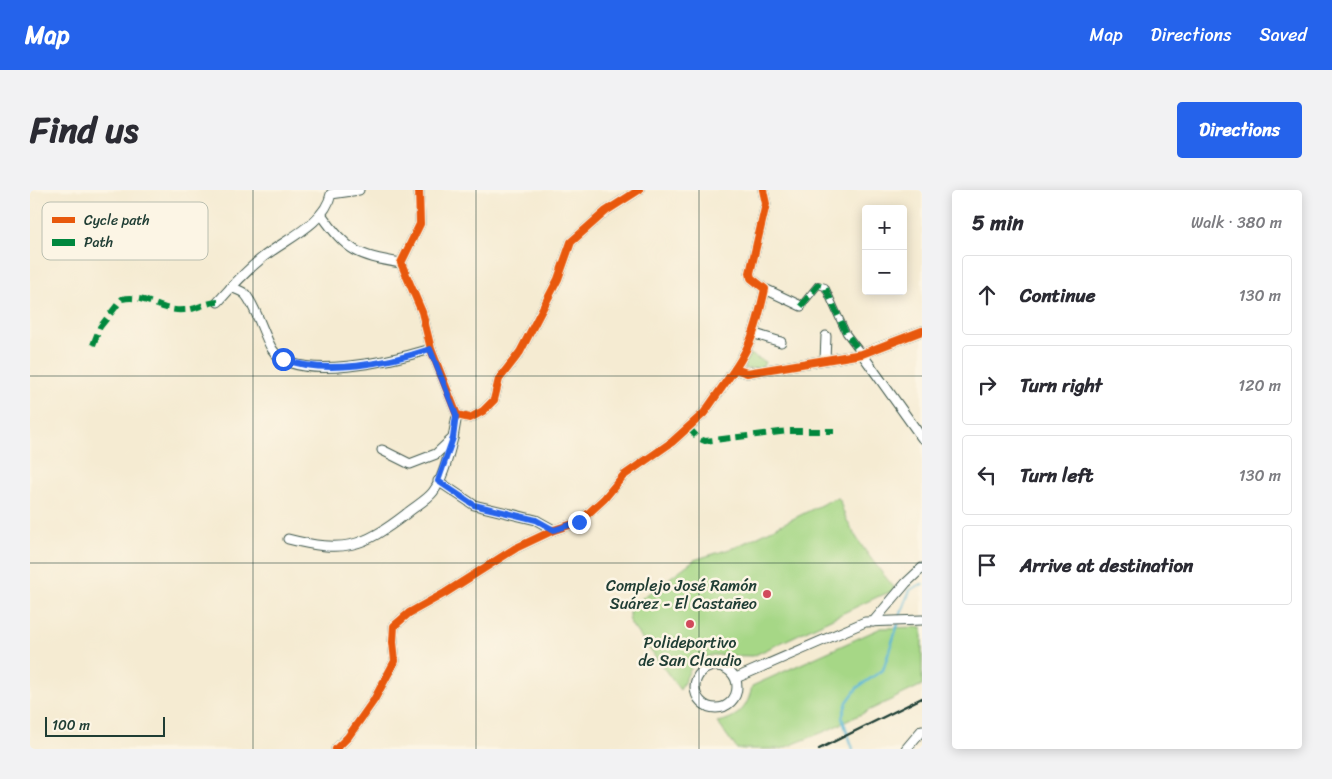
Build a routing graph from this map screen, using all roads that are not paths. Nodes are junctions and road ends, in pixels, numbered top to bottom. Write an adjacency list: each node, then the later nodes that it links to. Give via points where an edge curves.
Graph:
1 (359, 190): 5 (street)
2 (419, 190): 7 (street, via 420,224)
3 (639, 190): 20 (street, via 606,211 571,242 558,279 520,352 499,379 494,400 484,411 470,418)
4 (763, 190): 9 (street, via 766,204 750,273 751,278)
5 (330, 192): 6 (street, via 328,207)
6 (321, 214): 7 (street, via 349,248 366,257); 8 (street, via 263,256)
7 (401, 263): 16 (street, via 422,312)
8 (231, 287): 10 (street); 16 (street, via 245,294 276,356 296,364 319,367 372,364)
9 (765, 289): 11 (street); 13 (street)
10 (218, 302)
11 (801, 306): 17 (street, via 813,288 818,285 826,287 846,333)
12 (922, 331): 17 (street)
13 (755, 334): 15 (street); 19 (street)
14 (826, 336): 18 (street)
15 (781, 342)
16 (430, 349): 20 (street)
17 (862, 354): 18 (street); 22 (street)
18 (825, 360): 19 (street, via 747,374)
19 (736, 369): 25 (street, via 704,413 672,442 623,476 579,522)
20 (456, 415): 21 (street)
21 (453, 438): 23 (street, via 436,454 410,464); 24 (street)
22 (922, 438)
23 (382, 450)
24 (438, 481): 25 (street, via 474,505 536,520); 26 (street, via 432,493 382,532 354,545 318,547)
25 (554, 530): 32 (street, via 516,548 409,613 394,626 395,661 374,700)
26 (288, 539)
27 (922, 568): 29 (street)
28 (922, 620): 29 (street)
29 (873, 622): 30 (street, via 865,622)
30 (736, 678): 30 (street, via 722,666 708,668 697,678 695,690 698,700 711,709 729,704 737,693)
31 (922, 730): 33 (street)
32 (336, 749)
33 (906, 749)

